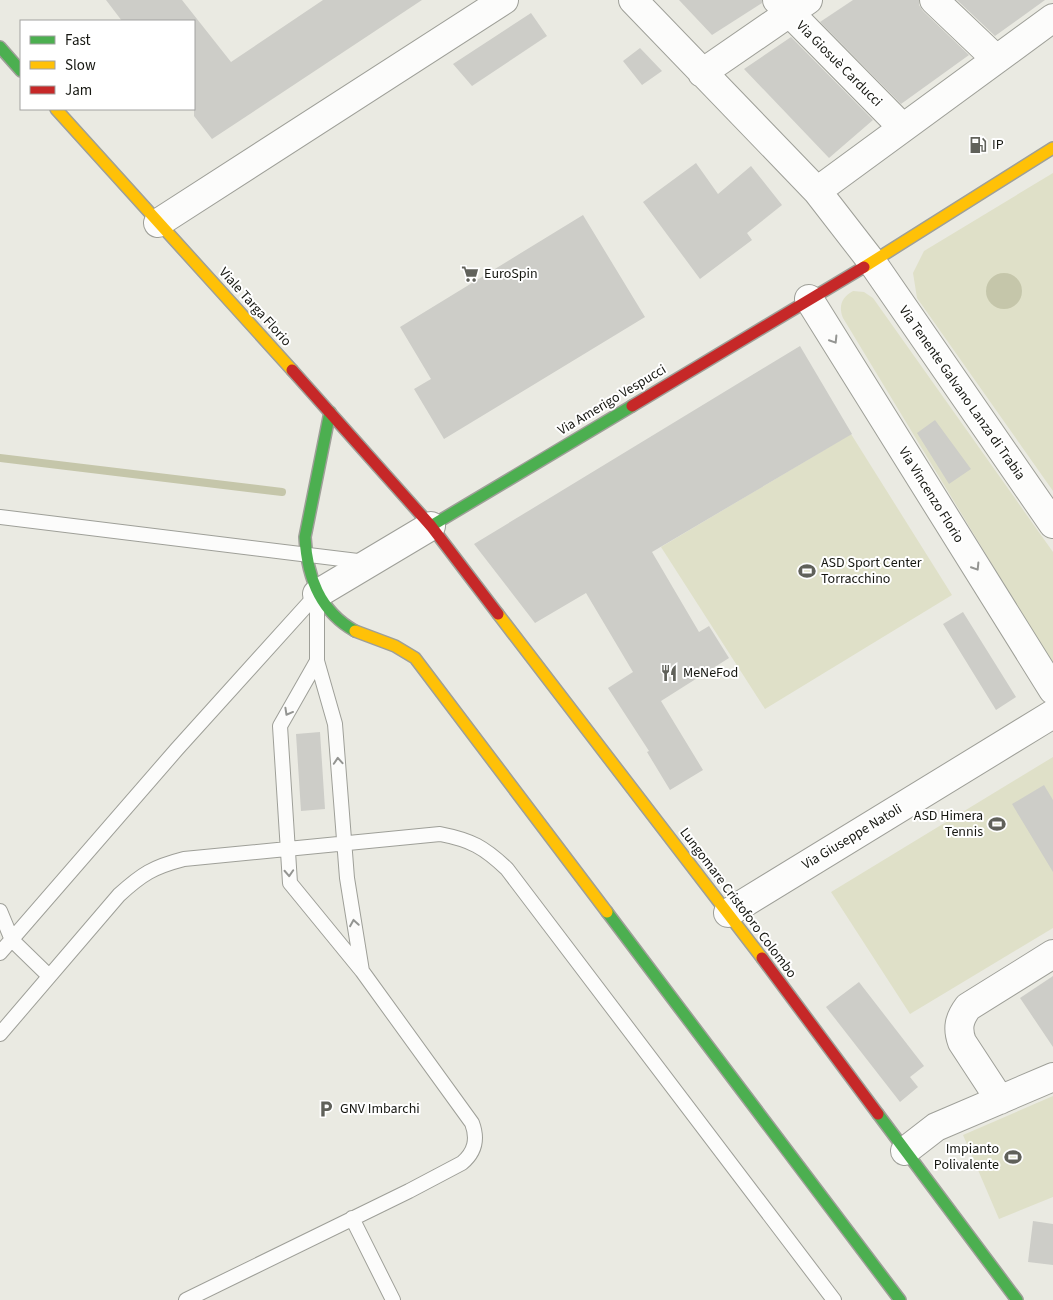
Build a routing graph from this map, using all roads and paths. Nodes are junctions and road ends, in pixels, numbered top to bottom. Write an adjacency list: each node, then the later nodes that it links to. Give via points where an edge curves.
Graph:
1 (504, 0): 14 (street)
2 (633, 0): 9 (street, Via Tenente Galvano Lanza di Trabia)
3 (934, 0): 7 (street)
4 (792, 4): 9 (street); 11 (street, Via Giosuè Carducci)
5 (1053, 18): 7 (street)
6 (0, 47): 8 (street)
7 (996, 59): 11 (street)
8 (20, 70)
9 (702, 73): 13 (street, Via Tenente Galvano Lanza di Trabia)
10 (57, 110): 14 (street, Viale Targa Florio)
11 (902, 127): 13 (street)
12 (1053, 148): 15 (street, Via Amerigo Vespucci)
13 (817, 191): 15 (street, Via Tenente Galvano Lanza di Trabia)
14 (158, 223): 17 (street, Viale Targa Florio)
15 (872, 262): 16 (street, Via Amerigo Vespucci); 19 (street, Via Tenente Galvano Lanza di Trabia)
16 (808, 299): 20 (street, Via Amerigo Vespucci); 25 (street, Via Vincenzo Florio, one-way to 25)
17 (330, 412): 20 (street, Viale Targa Florio); 21 (street, via 305,537)
18 (0, 517): 21 (lane)
19 (1053, 524)
20 (431, 526): 22 (street); 30 (street, Lungomare Cristoforo Colombo)
21 (305, 554): 22 (lane); 23 (street)
22 (370, 563): 23 (street)
23 (317, 594): 24 (lane); 31 (lane, via 177,749); 44 (street, via 344,625 391,643 415,658)
24 (316, 661): 27 (lane, one-way to 24, via 336,724); 28 (lane, one-way to 28, via 280,726)
25 (1053, 690)
26 (1053, 714): 30 (street, Via Giuseppe Natoli)
27 (344, 844): 28 (lane); 34 (lane, one-way to 27); 43 (lane, via 440,834 476,844 494,856)
28 (288, 849): 34 (lane, one-way to 34, via 290,883); 35 (lane, via 184,859 138,877)
29 (0, 911): 31 (lane)
30 (728, 913): 39 (street, Lungomare Cristoforo Colombo)
31 (12, 940): 32 (lane); 35 (lane)
32 (0, 953)
33 (1053, 954): 38 (street, via 968,1007 959,1023 962,1042)
34 (362, 971): 40 (lane, via 472,1123 476,1141 469,1157 462,1163)
35 (49, 976): 36 (lane)
36 (0, 1034)
37 (1053, 1076): 38 (street)
38 (1000, 1100): 39 (street, via 936,1127)
39 (905, 1151): 45 (street, Lungomare Cristoforo Colombo)
40 (352, 1218): 41 (lane); 42 (lane)
41 (186, 1300)
42 (394, 1300)
43 (834, 1300)
44 (900, 1300)
45 (1017, 1300)

